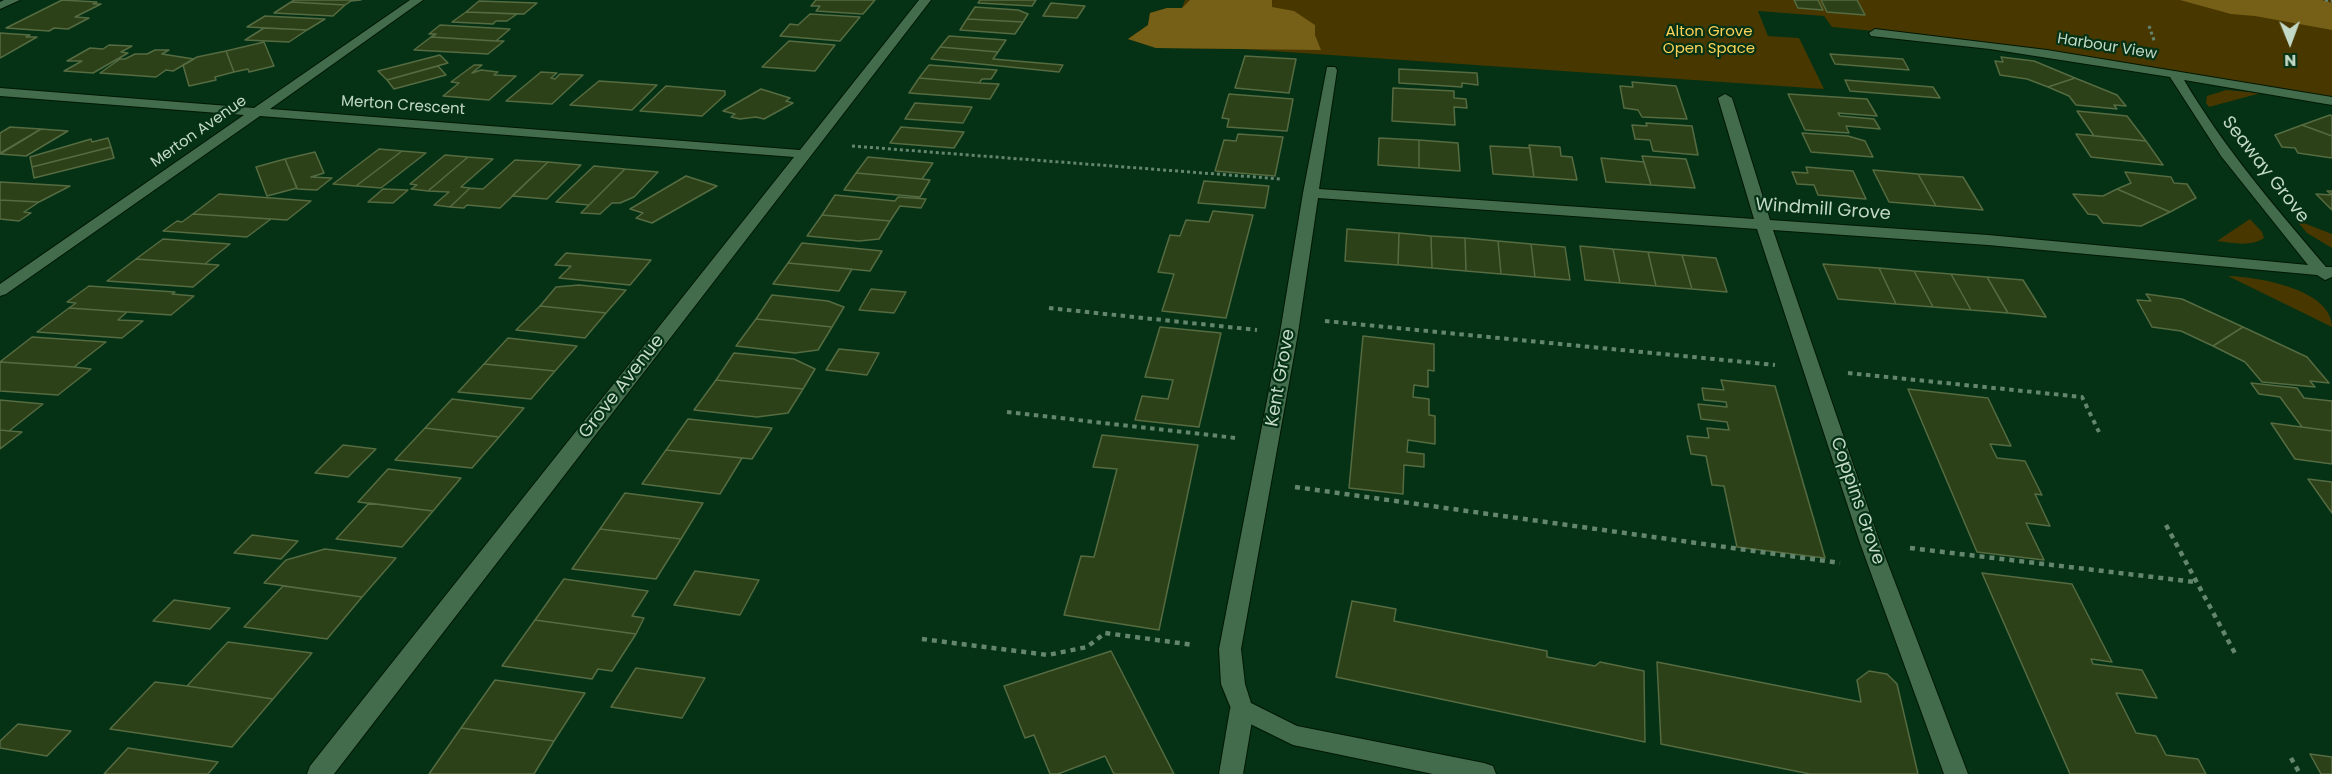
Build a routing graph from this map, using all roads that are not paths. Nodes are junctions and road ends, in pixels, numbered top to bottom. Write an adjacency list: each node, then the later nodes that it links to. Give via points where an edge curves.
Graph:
1 (14, 0): 4 (street)
2 (417, 0): 11 (street, Merton Avenue)
3 (924, 0): 12 (street, Grove Avenue)
4 (0, 6)
5 (1875, 33): 7 (street, Harbour View, via 1950,40)
6 (1331, 70): 13 (street, Kent Grove)
7 (2175, 75): 10 (street, Harbour View); 15 (street, Seaway Grove, via 2196,114 2265,205)
8 (0, 92): 11 (street, Merton Crescent)
9 (1725, 99): 14 (street, Coppins Grove)
10 (2332, 101)
11 (256, 113): 12 (street, Merton Crescent); 17 (street, Merton Avenue)
12 (808, 148): 19 (street, Grove Avenue)
13 (1311, 188): 14 (street, Windmill Grove); 18 (street, Kent Grove, via 1291,325 1230,649 1233,684)
14 (1764, 226): 15 (street, Windmill Grove, via 1988,240); 22 (street, Coppins Grove, via 1870,543)
15 (2326, 271): 16 (street, Seaway Grove)
16 (2332, 284)
17 (0, 291)
18 (1242, 709): 20 (street); 21 (street, via 1293,735)
19 (320, 774)
20 (1231, 774)
21 (1484, 774)
22 (1956, 774)

